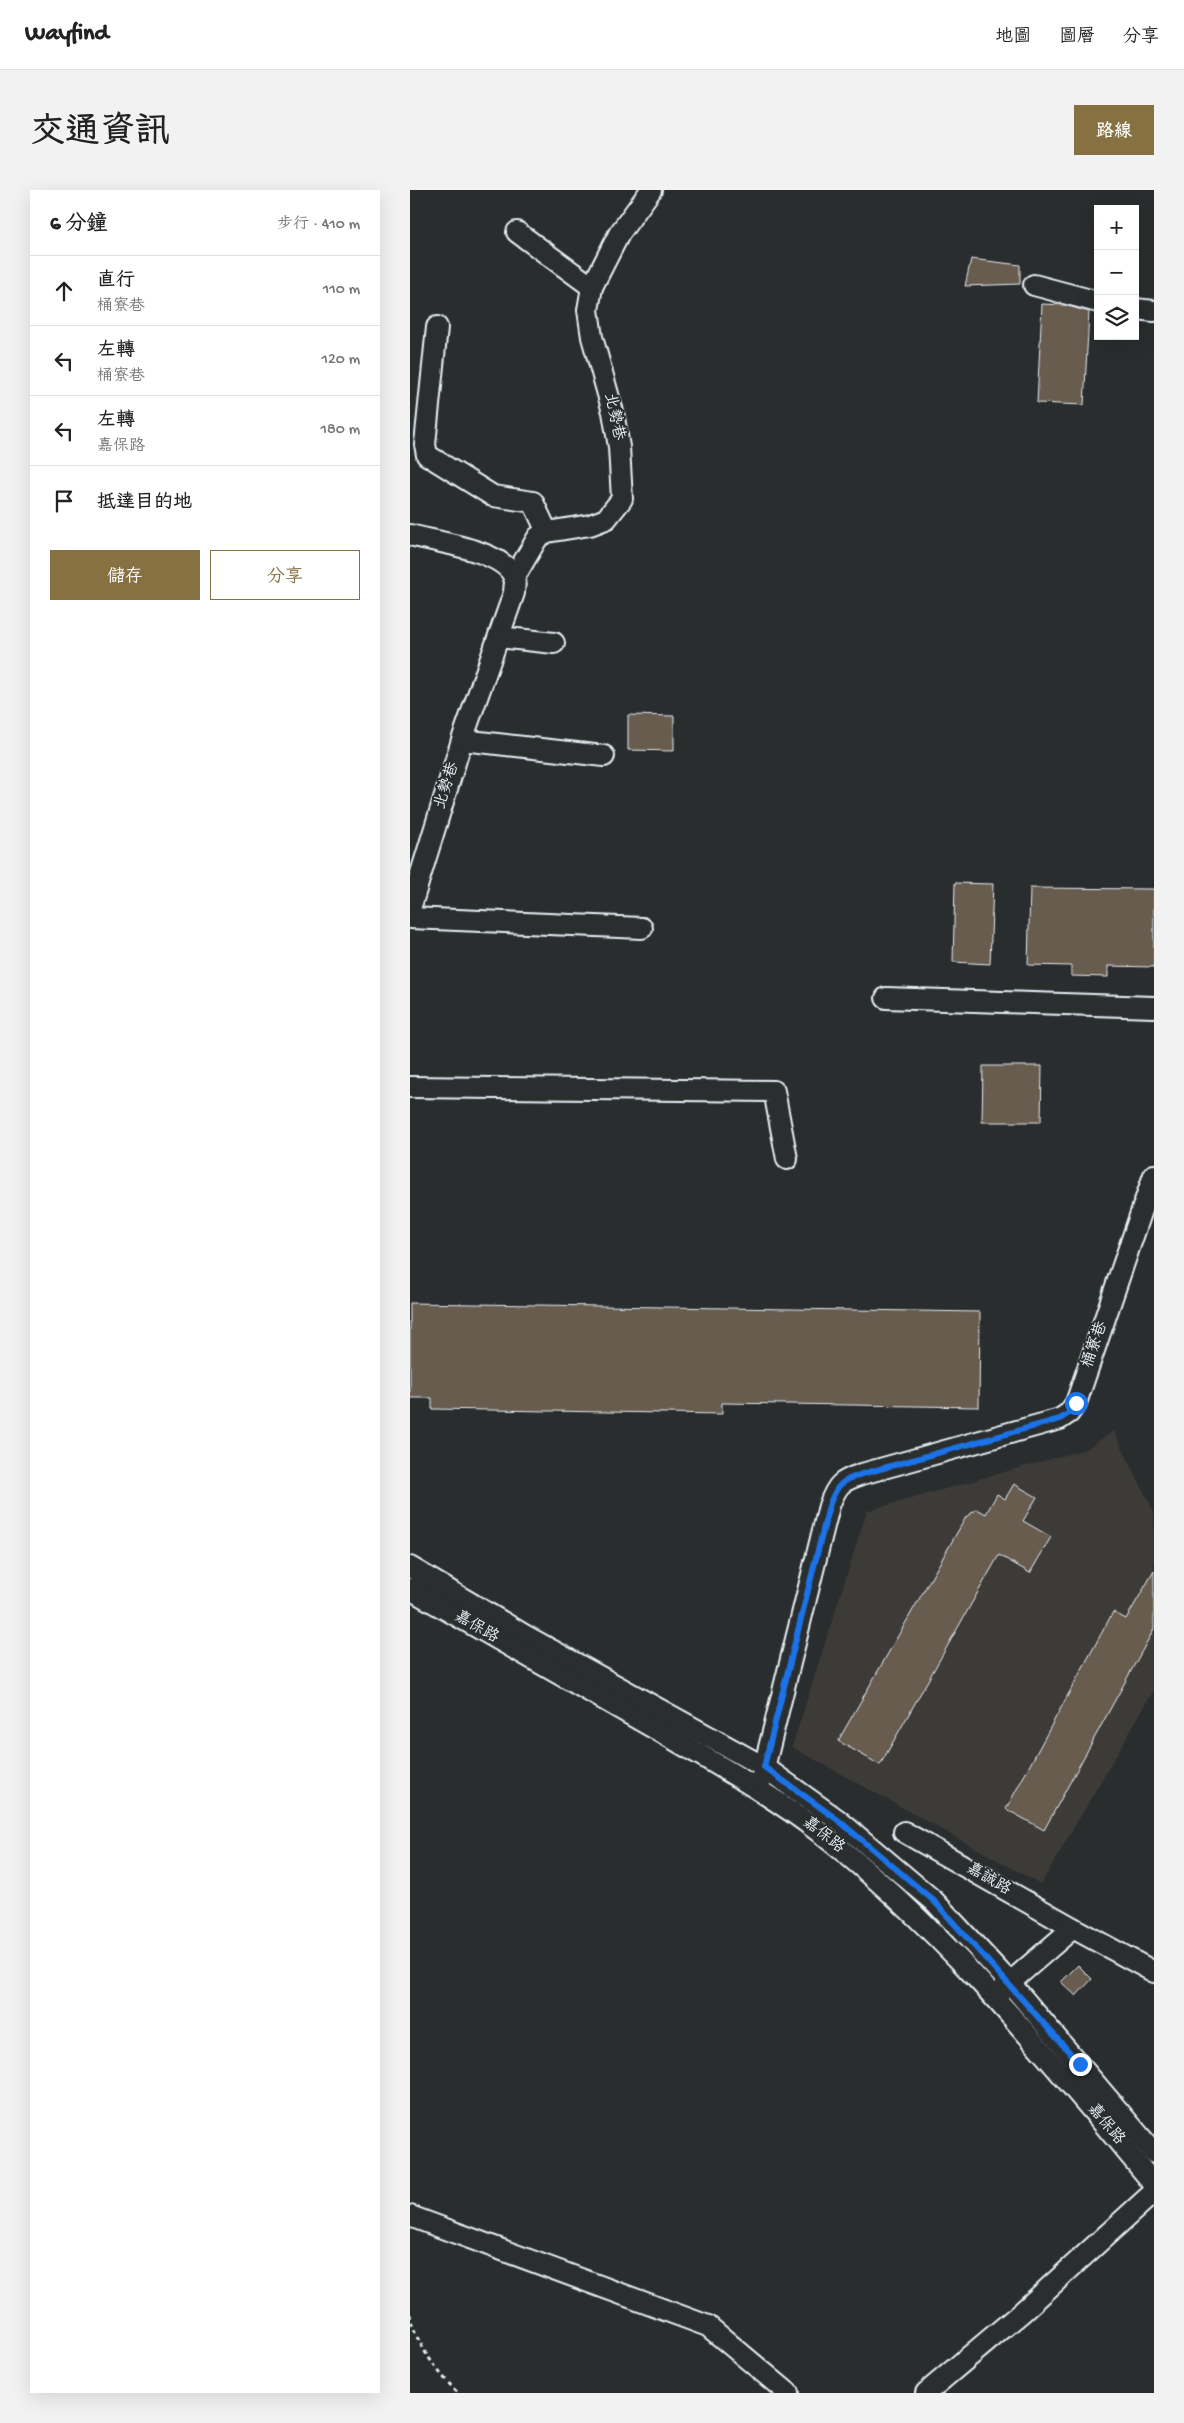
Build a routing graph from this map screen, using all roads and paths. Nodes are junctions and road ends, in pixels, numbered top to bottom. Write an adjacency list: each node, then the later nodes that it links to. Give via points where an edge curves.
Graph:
1 (651, 190): 4 (street, 北勢巷, via 619,234)
2 (517, 232): 4 (street)
3 (1034, 285): 5 (street)
4 (592, 287): 9 (street, 北勢巷, via 588,310 592,337 613,412 622,499 606,519)
5 (1094, 301)
6 (1139, 309): 7 (street)
7 (1154, 311)
8 (437, 327): 9 (street, via 425,444 427,455 493,496 533,502)
9 (546, 532): 11 (street, 北勢巷, via 538,537)
10 (410, 536): 11 (street, via 478,552 504,564)
11 (514, 578): 12 (street, 北勢巷, via 514,593)
12 (498, 637): 13 (street); 14 (street, 北勢巷)
13 (554, 643)
14 (462, 740): 15 (street); 16 (street, 北勢巷)
15 (604, 756)
16 (410, 909)
17 (410, 918): 18 (street)
18 (642, 928)
19 (886, 998): 20 (street)
20 (1154, 1007)
21 (410, 1087): 22 (street, via 774,1091)
22 (787, 1159)
23 (1154, 1175): 26 (street, 桶寮巷, via 1076,1403 1069,1413 1060,1419 862,1474 836,1487)
24 (410, 1567): 26 (street, 嘉保路, via 526,1636)
25 (410, 1590): 27 (street, 嘉保路)
26 (764, 1767): 27 (street, 桶寮巷); 31 (street, 嘉保路, via 838,1820 926,1894)
27 (758, 1789): 32 (street, 嘉保路, via 818,1830 896,1898 944,1942)
28 (904, 1832): 29 (street, 嘉誠路)
29 (1073, 1928): 30 (street, 嘉誠路); 31 (street)
30 (1154, 1972)
31 (1010, 1983): 32 (street); 33 (street, 嘉保路)
32 (994, 1996): 34 (street, 嘉保路)
33 (1154, 2153)
34 (1154, 2184)
35 (1154, 2192): 40 (street, via 1021,2313)
36 (410, 2216): 39 (street, via 708,2326)
37 (410, 2314): 38 (path, via 412,2326 441,2376)
38 (458, 2393)
39 (788, 2393)
40 (926, 2393)

